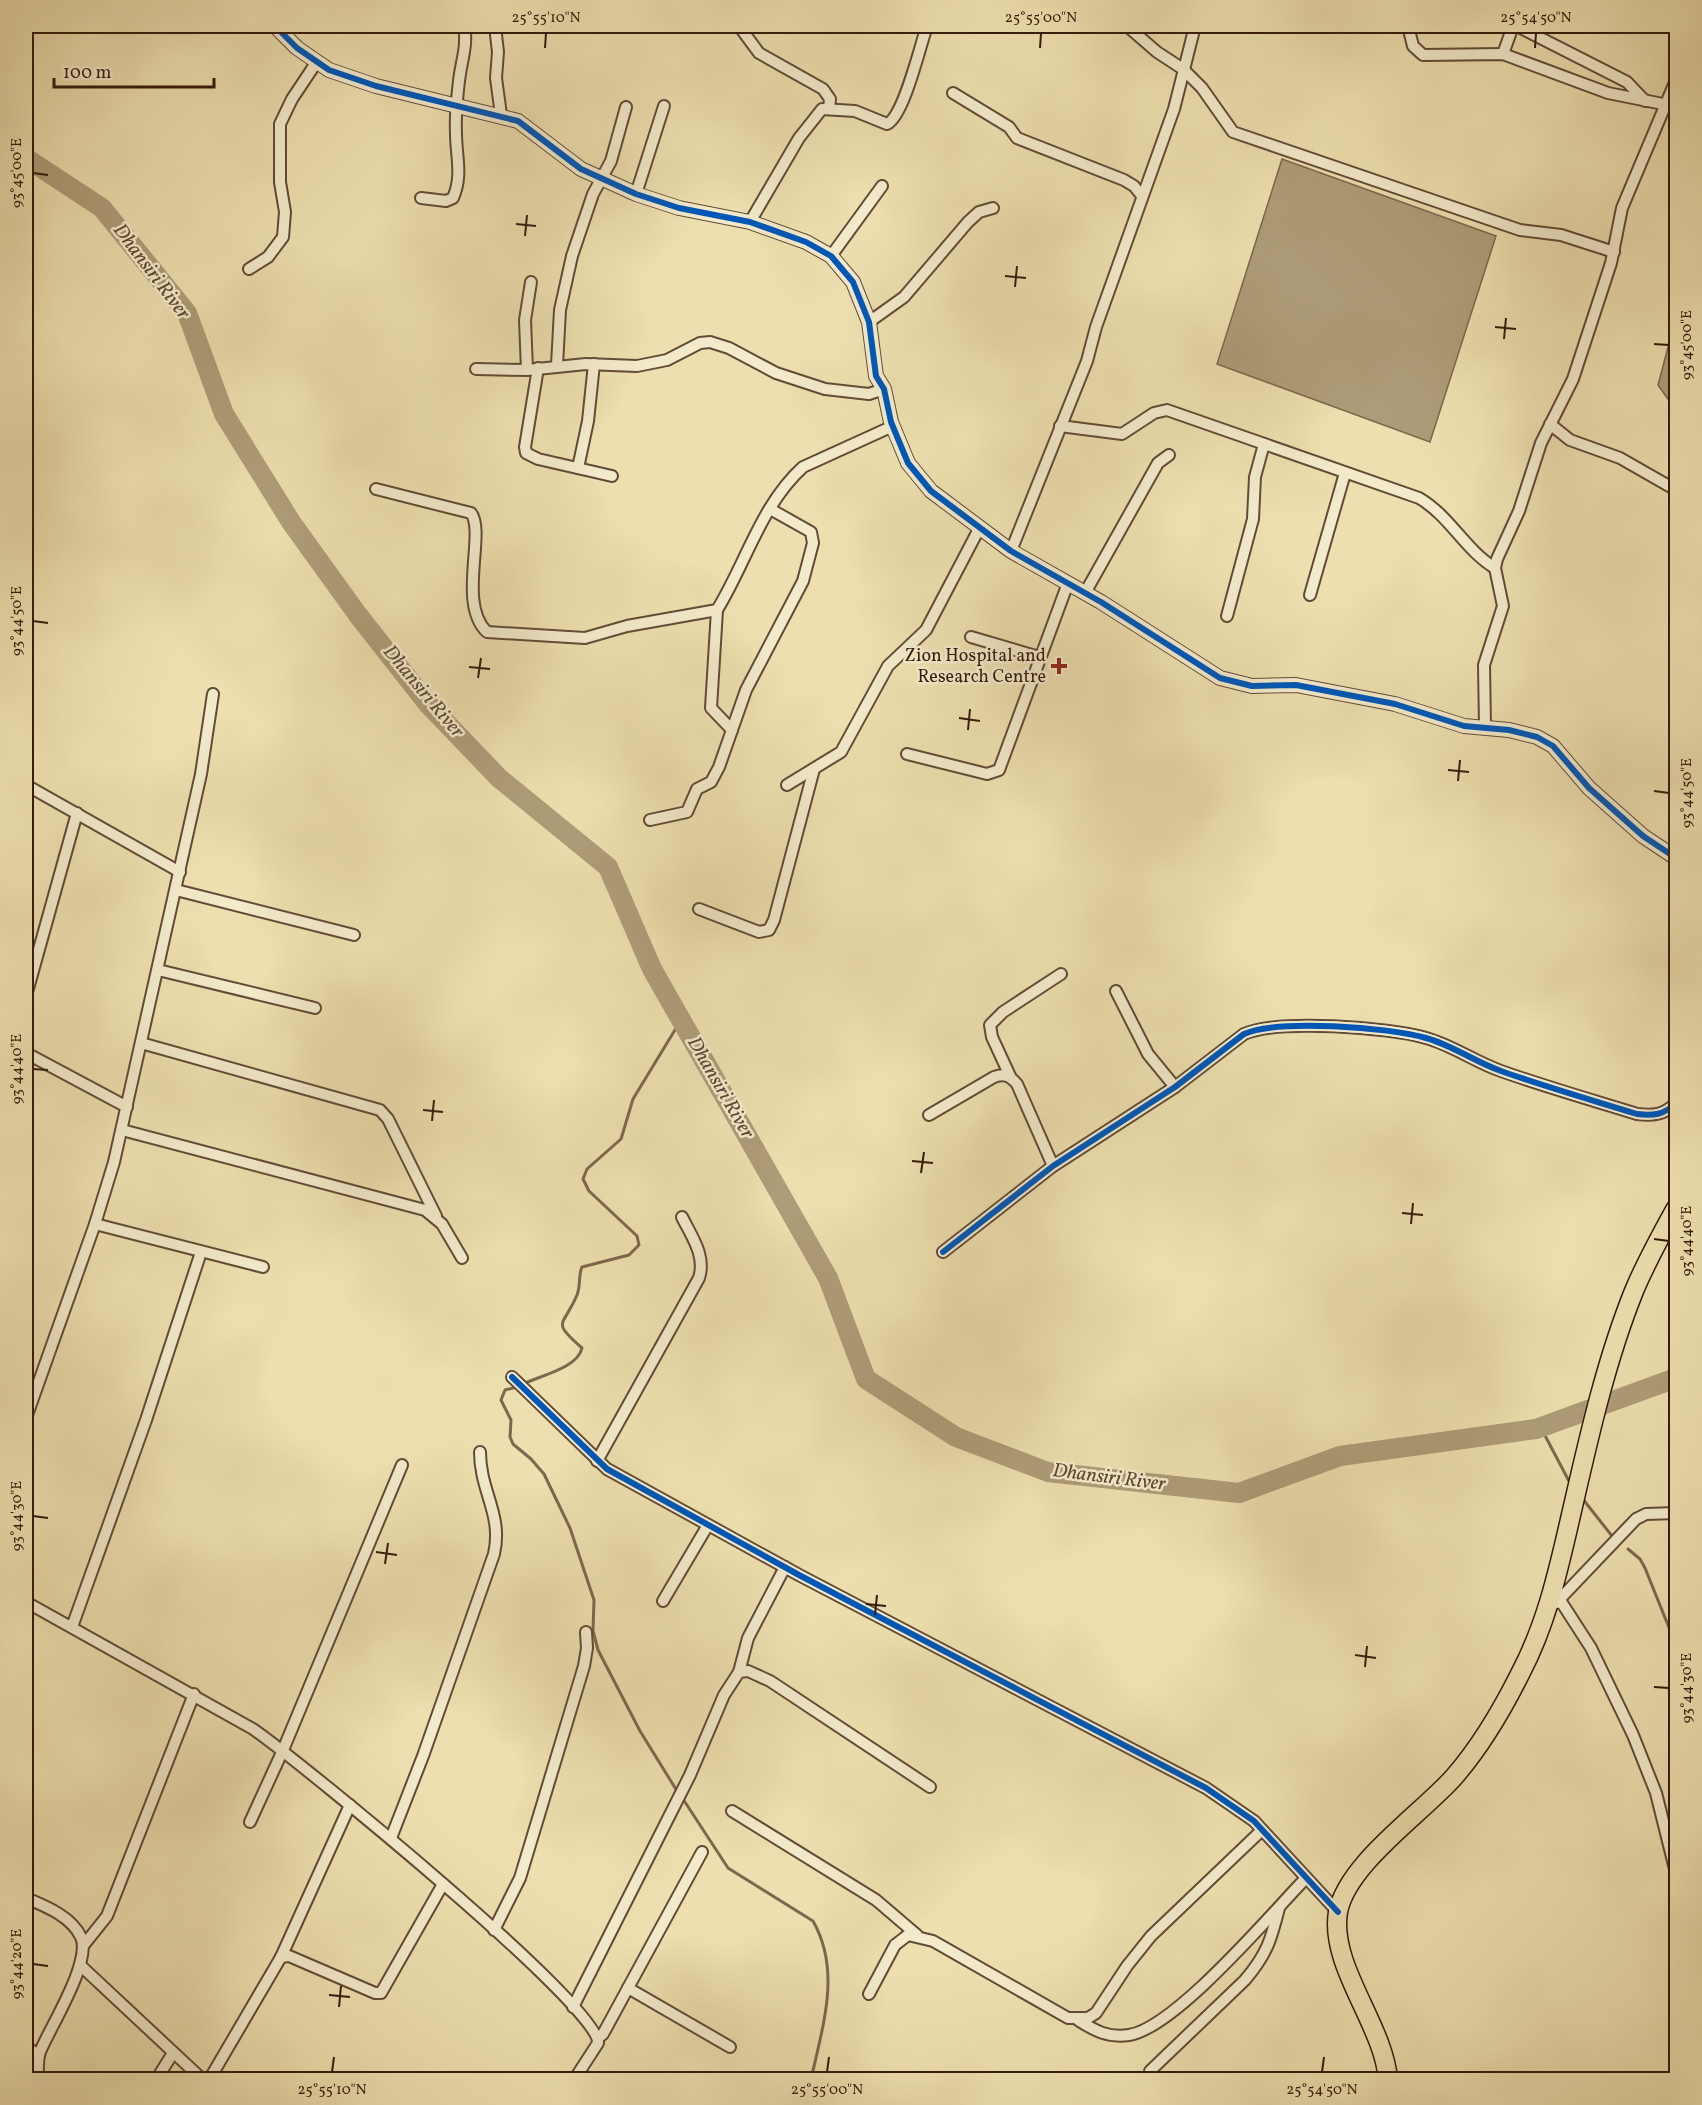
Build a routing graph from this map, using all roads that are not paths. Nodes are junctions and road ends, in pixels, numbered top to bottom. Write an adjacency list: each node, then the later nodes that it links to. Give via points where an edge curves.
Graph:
1 (275, 26): 11 (street)
2 (464, 26): 18 (street)
3 (495, 26): 21 (street)
4 (739, 26): 20 (street, via 759,53 823,89 830,99)
5 (927, 26): 20 (street, via 905,100 894,120 887,124 855,111)
6 (1127, 26): 12 (street)
7 (1195, 26): 12 (street)
8 (1408, 26): 10 (street, via 1413,46 1423,55)
9 (1515, 26): 10 (street); 15 (street, via 1627,82)
10 (1503, 54): 15 (street, via 1608,93)
11 (316, 63): 18 (street, via 376,86); 31 (street, via 280,124 283,237 268,257)
12 (1183, 69): 25 (street, via 1174,109); 29 (street, via 1202,88 1233,132 1240,135 1520,230 1561,235)
13 (1677, 80): 16 (street)
14 (953, 93): 25 (street, via 1009,127 1017,138 1124,180)
15 (1645, 101): 16 (street)
16 (1668, 105): 29 (street, via 1622,208)
17 (664, 106): 24 (street)
18 (460, 107): 21 (street); 26 (street, via 457,190 446,201)
19 (626, 107): 22 (street)
20 (829, 108): 28 (street, via 816,115 799,138)
21 (496, 114): 22 (street, via 518,121 581,169)
22 (603, 180): 24 (street); 35 (street, via 580,226 565,280)
23 (882, 186): 30 (street)
24 (636, 194): 28 (street, via 678,208)
25 (1142, 196): 41 (street, via 1087,361)
26 (421, 198)
27 (993, 208): 33 (street, via 979,212 968,222 904,297)
28 (750, 222): 30 (street, via 807,242)
29 (1614, 252): 39 (street, via 1583,352)
30 (831, 256): 33 (street, via 853,282)
31 (249, 269)
32 (531, 282): 37 (street, via 525,320)
33 (869, 322): 38 (street, via 876,375)
34 (594, 364): 35 (street); 38 (street, via 652,364 710,342 776,373 825,389 869,394); 44 (street)
35 (556, 365): 37 (street)
36 (476, 369): 37 (street)
37 (533, 369): 44 (street, via 526,453)
38 (884, 389): 40 (street)
39 (1550, 424): 48 (street, via 1561,435 1620,458); 52 (street)
40 (893, 426): 49 (street, via 803,467); 50 (street, via 909,464 931,491)
41 (1060, 426): 42 (street, via 1122,434 1154,413 1167,410); 51 (street)
42 (1264, 444): 45 (street); 57 (street, via 1255,477 1253,519)
43 (1169, 455): 54 (street, via 1158,463)
44 (578, 468): 46 (street)
45 (1345, 473): 52 (street, via 1436,507 1472,550); 55 (street)
46 (612, 476)
47 (376, 489): 56 (street, via 471,513 476,526 473,592 481,626 487,632 585,639 627,626)
48 (1677, 490)
49 (770, 509): 56 (street); 62 (street, via 807,528 813,543 803,581 746,690)
50 (980, 527): 51 (street); 64 (street, via 926,630 888,666 841,752)
51 (1011, 551): 53 (street)
52 (1495, 568): 61 (street, via 1503,606 1482,678)
53 (1068, 583): 54 (street); 59 (street)
54 (1085, 593): 61 (street, via 1220,678 1251,686 1296,685 1395,704 1464,726)
55 (1310, 595)
56 (717, 610): 62 (street, via 711,708)
57 (1227, 616)
58 (971, 637): 59 (street)
59 (1039, 657): 63 (street, via 999,771 987,774)
60 (213, 694): 70 (street)
61 (1485, 727): 69 (street, via 1537,737 1553,746 1589,788 1643,836)
62 (732, 730): 68 (street, via 711,782 697,789 687,812)
63 (907, 754)
64 (814, 769): 66 (street); 72 (street, via 769,930 759,932)
65 (26, 785): 67 (street)
66 (787, 785)
67 (77, 813): 70 (street); 77 (street)
68 (650, 820)
69 (1677, 858)
70 (180, 872): 71 (street)
71 (176, 890): 73 (street); 74 (street)
72 (699, 909)
73 (354, 935)
74 (158, 970): 78 (street); 79 (street)
75 (1061, 974): 81 (street, via 1002,1012 990,1025)
76 (1116, 991): 82 (street, via 1148,1054)
77 (26, 996)
78 (315, 1008)
79 (141, 1043): 84 (street); 90 (street, via 380,1110)
80 (26, 1053): 84 (street)
81 (1010, 1076): 85 (street, via 994,1077); 87 (street)
82 (1175, 1087): 83 (street, via 1254,1029 1349,1028 1396,1031 1426,1038 1498,1070 1637,1114 1654,1116); 87 (street)
83 (1677, 1103)
84 (127, 1107): 86 (street)
85 (929, 1115)
86 (122, 1130): 90 (street, via 411,1206); 91 (street)
87 (1053, 1166): 93 (street)
88 (1677, 1208): 106 (main road, via 1645,1266 1622,1325 1593,1425)
89 (682, 1217): 99 (street, via 699,1252 699,1278)
90 (437, 1218): 94 (street)
91 (95, 1224): 92 (street); 97 (street)
92 (201, 1252): 95 (street); 107 (street)
93 (943, 1252)
94 (462, 1258)
95 (263, 1267)
96 (512, 1377): 99 (street)
97 (26, 1418)
98 (480, 1452): 117 (street, via 483,1485 498,1527 496,1546)
99 (597, 1461): 102 (street)
100 (402, 1465): 111 (street)
101 (1677, 1513): 106 (street, via 1646,1514 1636,1519)
102 (708, 1525): 103 (street); 104 (street)
103 (785, 1567): 109 (street, via 748,1638); 116 (street, via 1206,1788)
104 (663, 1601)
105 (26, 1602): 107 (street)
106 (1554, 1606): 119 (street, via 1591,1648 1633,1735 1656,1793); 124 (main road, via 1521,1674 1470,1757 1352,1879)
107 (72, 1627): 110 (street)
108 (586, 1632): 125 (street, via 584,1666 520,1878)
109 (739, 1672): 112 (street, via 748,1671 770,1681); 132 (street, via 724,1695 690,1775)
110 (194, 1694): 111 (street); 127 (street, via 107,1916)
111 (283, 1750): 113 (street); 115 (street)
112 (930, 1787)
113 (350, 1805): 117 (street); 128 (street)
114 (732, 1811): 126 (street, via 876,1900)
115 (250, 1822)
116 (1262, 1830): 120 (street); 133 (street, via 1151,1936 1096,2013)
117 (391, 1838): 121 (street)
118 (702, 1852): 130 (street)
119 (1677, 1873)
120 (1306, 1878): 123 (street); 124 (street)
121 (443, 1884): 125 (street); 128 (street, via 381,1994 292,1957)
122 (26, 1898): 127 (street, via 69,1922)
123 (1280, 1906): 133 (street, via 1169,2017 1131,2035 1116,2036 1099,2034); 139 (street, via 1269,1946 1257,1966)
124 (1338, 1912): 145 (main road, via 1341,1945 1381,2048)
125 (494, 1930): 132 (street)
126 (917, 1935): 131 (street, via 908,1935 895,1945); 133 (street, via 1045,2006)
127 (83, 1946): 129 (street)
128 (281, 1957): 143 (street)
129 (80, 1965): 137 (street); 138 (street)
130 (628, 1988): 134 (street); 136 (street)
131 (869, 1994)
132 (573, 2007): 134 (street)
133 (1078, 2020)
134 (598, 2038): 144 (street)
135 (26, 2047): 138 (street)
136 (729, 2048)
137 (173, 2053): 141 (street); 142 (street)
138 (39, 2055): 140 (street)
139 (1150, 2071)
140 (38, 2079)
141 (156, 2079)
142 (203, 2079)
143 (209, 2079)
144 (574, 2079)
145 (1388, 2079)

